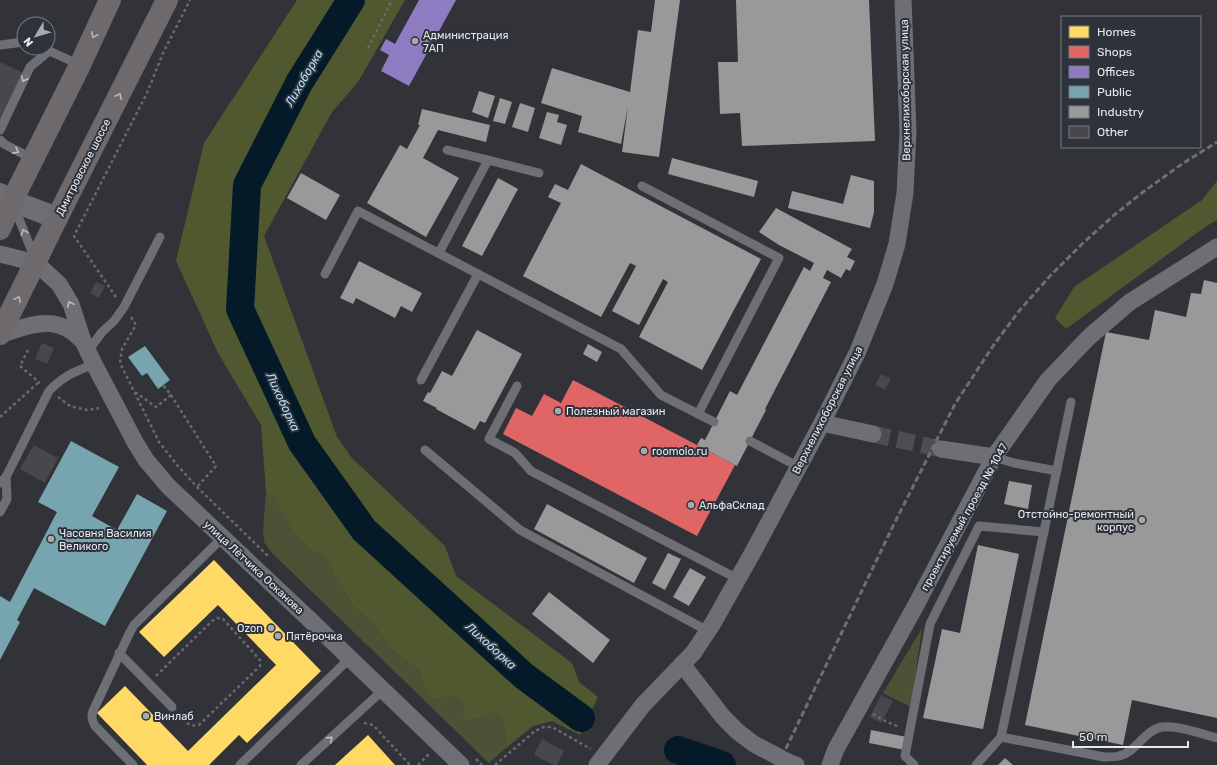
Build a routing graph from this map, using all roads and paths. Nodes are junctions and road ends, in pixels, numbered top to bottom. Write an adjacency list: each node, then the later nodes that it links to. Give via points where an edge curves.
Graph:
1 (110, 0): 11 (main road, one-way to 11)
2 (167, 0): 20 (main road, Дмитровское шоссе, one-way to 2)
3 (190, 0): 29 (path, via 163,53 147,93 74,236)
4 (392, 0): 8 (path)
5 (903, 0): 42 (street, Верхнелихоборская улица, via 908,131 905,193 897,244 885,284 858,351)
6 (16, 43): 7 (lane)
7 (0, 45)
8 (368, 48)
9 (56, 53): 11 (lane)
10 (40, 56): 12 (lane, one-way to 12, via 30,67)
11 (80, 64): 15 (main road)
12 (0, 130)
13 (0, 140): 15 (lane, one-way to 15)
14 (447, 150): 16 (lane)
15 (34, 160): 19 (main road)
16 (488, 160): 17 (lane); 24 (lane)
17 (539, 173)
18 (642, 186): 39 (lane, via 779,258)
19 (6, 198): 20 (main road); 21 (main road); 26 (lane, one-way to 19)
20 (57, 218): 26 (main road, Дмитровское шоссе)
21 (0, 229)
22 (160, 237): 29 (lane)
23 (1217, 247): 47 (street, проектируемый проезд № 1047, via 1130,302 1089,337 1048,380)
24 (439, 253): 27 (lane, via 358,211); 28 (lane)
25 (0, 254): 26 (street, улица Лётчика Осканова)
26 (36, 263): 30 (main road, Дмитровское шоссе, one-way to 26); 31 (street, улица Лётчика Осканова, one-way to 26, via 71,304 59,284)
27 (325, 274)
28 (478, 274): 32 (lane); 39 (lane, via 621,349 661,395)
29 (124, 307): 31 (lane); 36 (path, via 136,325 122,349 120,363)
30 (0, 334): 31 (street, улица Лётчика Осканова, via 38,324 56,324 71,331)
31 (88, 352): 50 (lane, via 50,391); 54 (street, улица Лётчика Осканова, via 146,460 168,486)
32 (421, 380)
33 (39, 382): 40 (path)
34 (163, 385): 37 (path)
35 (517, 386): 56 (lane, via 489,439 515,453 531,471)
36 (134, 392): 37 (path, via 156,407); 51 (path, via 159,442)
37 (171, 396): 51 (path, via 216,466)
38 (1071, 402): 49 (lane)
39 (698, 414): 41 (lane)
40 (0, 417)
41 (714, 422)
42 (822, 423): 43 (street); 48 (street, Верхнелихоборская улица)
43 (873, 434)
44 (750, 441): 48 (lane)
45 (941, 449): 47 (street)
46 (425, 450): 59 (lane, via 520,530)
47 (994, 457): 49 (lane); 80 (street, проектируемый проезд № 1047, via 916,605 836,748)
48 (799, 467): 56 (street, Верхнелихоборская улица)
49 (1057, 471): 53 (lane)
50 (3, 480): 52 (lane, via 7,498)
51 (197, 486): 55 (path)
52 (0, 512)
53 (1044, 532): 68 (lane, via 979,526 930,624); 69 (lane)
54 (223, 538): 57 (lane); 61 (street, улица Лётчика Осканова)
55 (270, 558)
56 (738, 579): 59 (street, Верхнелихоборская улица)
57 (144, 615): 58 (lane); 60 (lane, via 132,628)
58 (150, 622)
59 (708, 631): 62 (street, Верхнелихоборская улица)
60 (120, 654): 63 (lane); 73 (lane, via 93,711 92,721)
61 (350, 658): 64 (street, улица Лётчика Осканова); 74 (lane)
62 (682, 664): 72 (street, Верхнелихоборская улица, via 643,705); 79 (street, via 738,732 754,744)
63 (148, 683): 65 (lane); 65 (path, via 217,618 223,619 260,660 260,666 199,725 188,724)
64 (383, 690): 71 (street, улица Лётчика Осканова); 75 (lane, one-way to 64)
65 (172, 708)
66 (872, 714): 68 (path)
67 (361, 723): 76 (path, via 373,725)
68 (910, 732): 81 (lane, via 905,756)
69 (1001, 736): 70 (lane, via 1104,757 1126,754 1149,732 1162,727 1174,727); 82 (lane)
70 (1217, 738)
71 (466, 760): 77 (path)
72 (600, 760): 78 (path, via 552,728 544,727 535,731)
73 (133, 765)
74 (240, 765)
75 (301, 765)
76 (410, 765)
77 (482, 765)
78 (495, 765)
79 (796, 765)
80 (830, 765)
81 (914, 765)
82 (976, 765)

